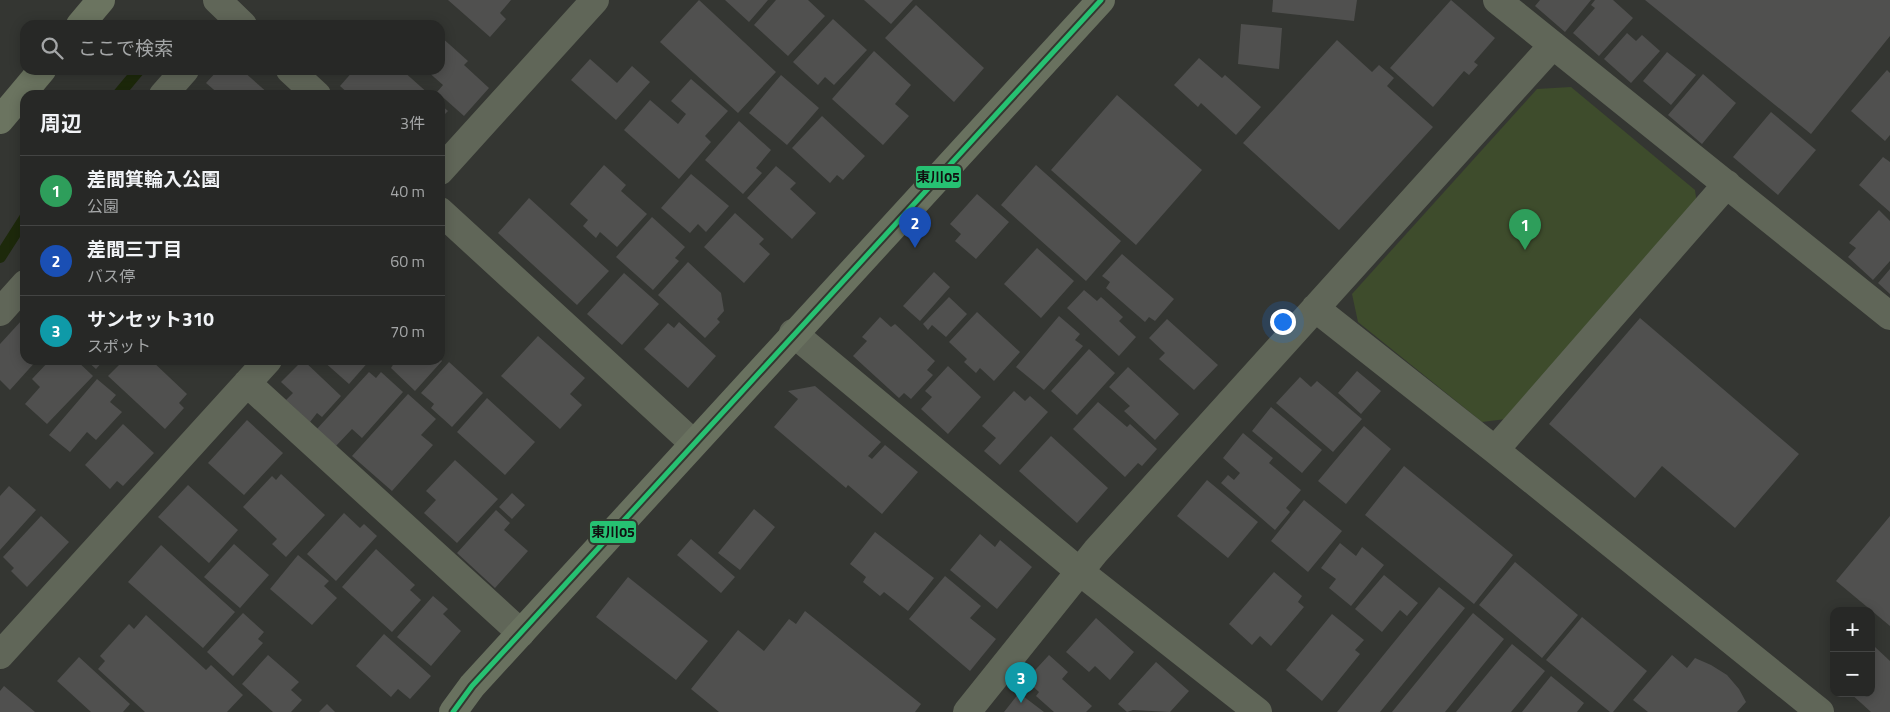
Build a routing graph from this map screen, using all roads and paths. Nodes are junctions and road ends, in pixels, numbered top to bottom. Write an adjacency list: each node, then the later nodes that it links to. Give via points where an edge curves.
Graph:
1 (101, 0): 5 (highway)
2 (594, 0): 15 (street)
3 (1101, 0): 22 (street)
4 (1497, 0): 6 (street)
5 (84, 20)
6 (1553, 45): 16 (street); 19 (street)
7 (38, 75): 10 (highway)
8 (181, 75): 11 (street)
9 (295, 75): 12 (street)
10 (25, 90)
11 (167, 90)
12 (312, 90)
13 (20, 96): 14 (highway)
14 (0, 120)
15 (445, 165)
16 (1727, 184): 21 (street); 26 (street)
17 (445, 217): 25 (street)
18 (20, 290): 20 (street)
19 (1315, 308): 26 (street); 27 (street)
20 (0, 312)
21 (1890, 316)
22 (793, 333): 25 (street); 27 (street)
23 (264, 365): 24 (street)
24 (248, 383): 28 (street); 29 (street)
25 (693, 444): 28 (street)
26 (1496, 450): 33 (street)
27 (1079, 571): 31 (street); 32 (street)
28 (521, 633): 30 (street, via 472,686)
29 (0, 656)
30 (453, 712)
31 (967, 712)
32 (1258, 712)
33 (1820, 712)

